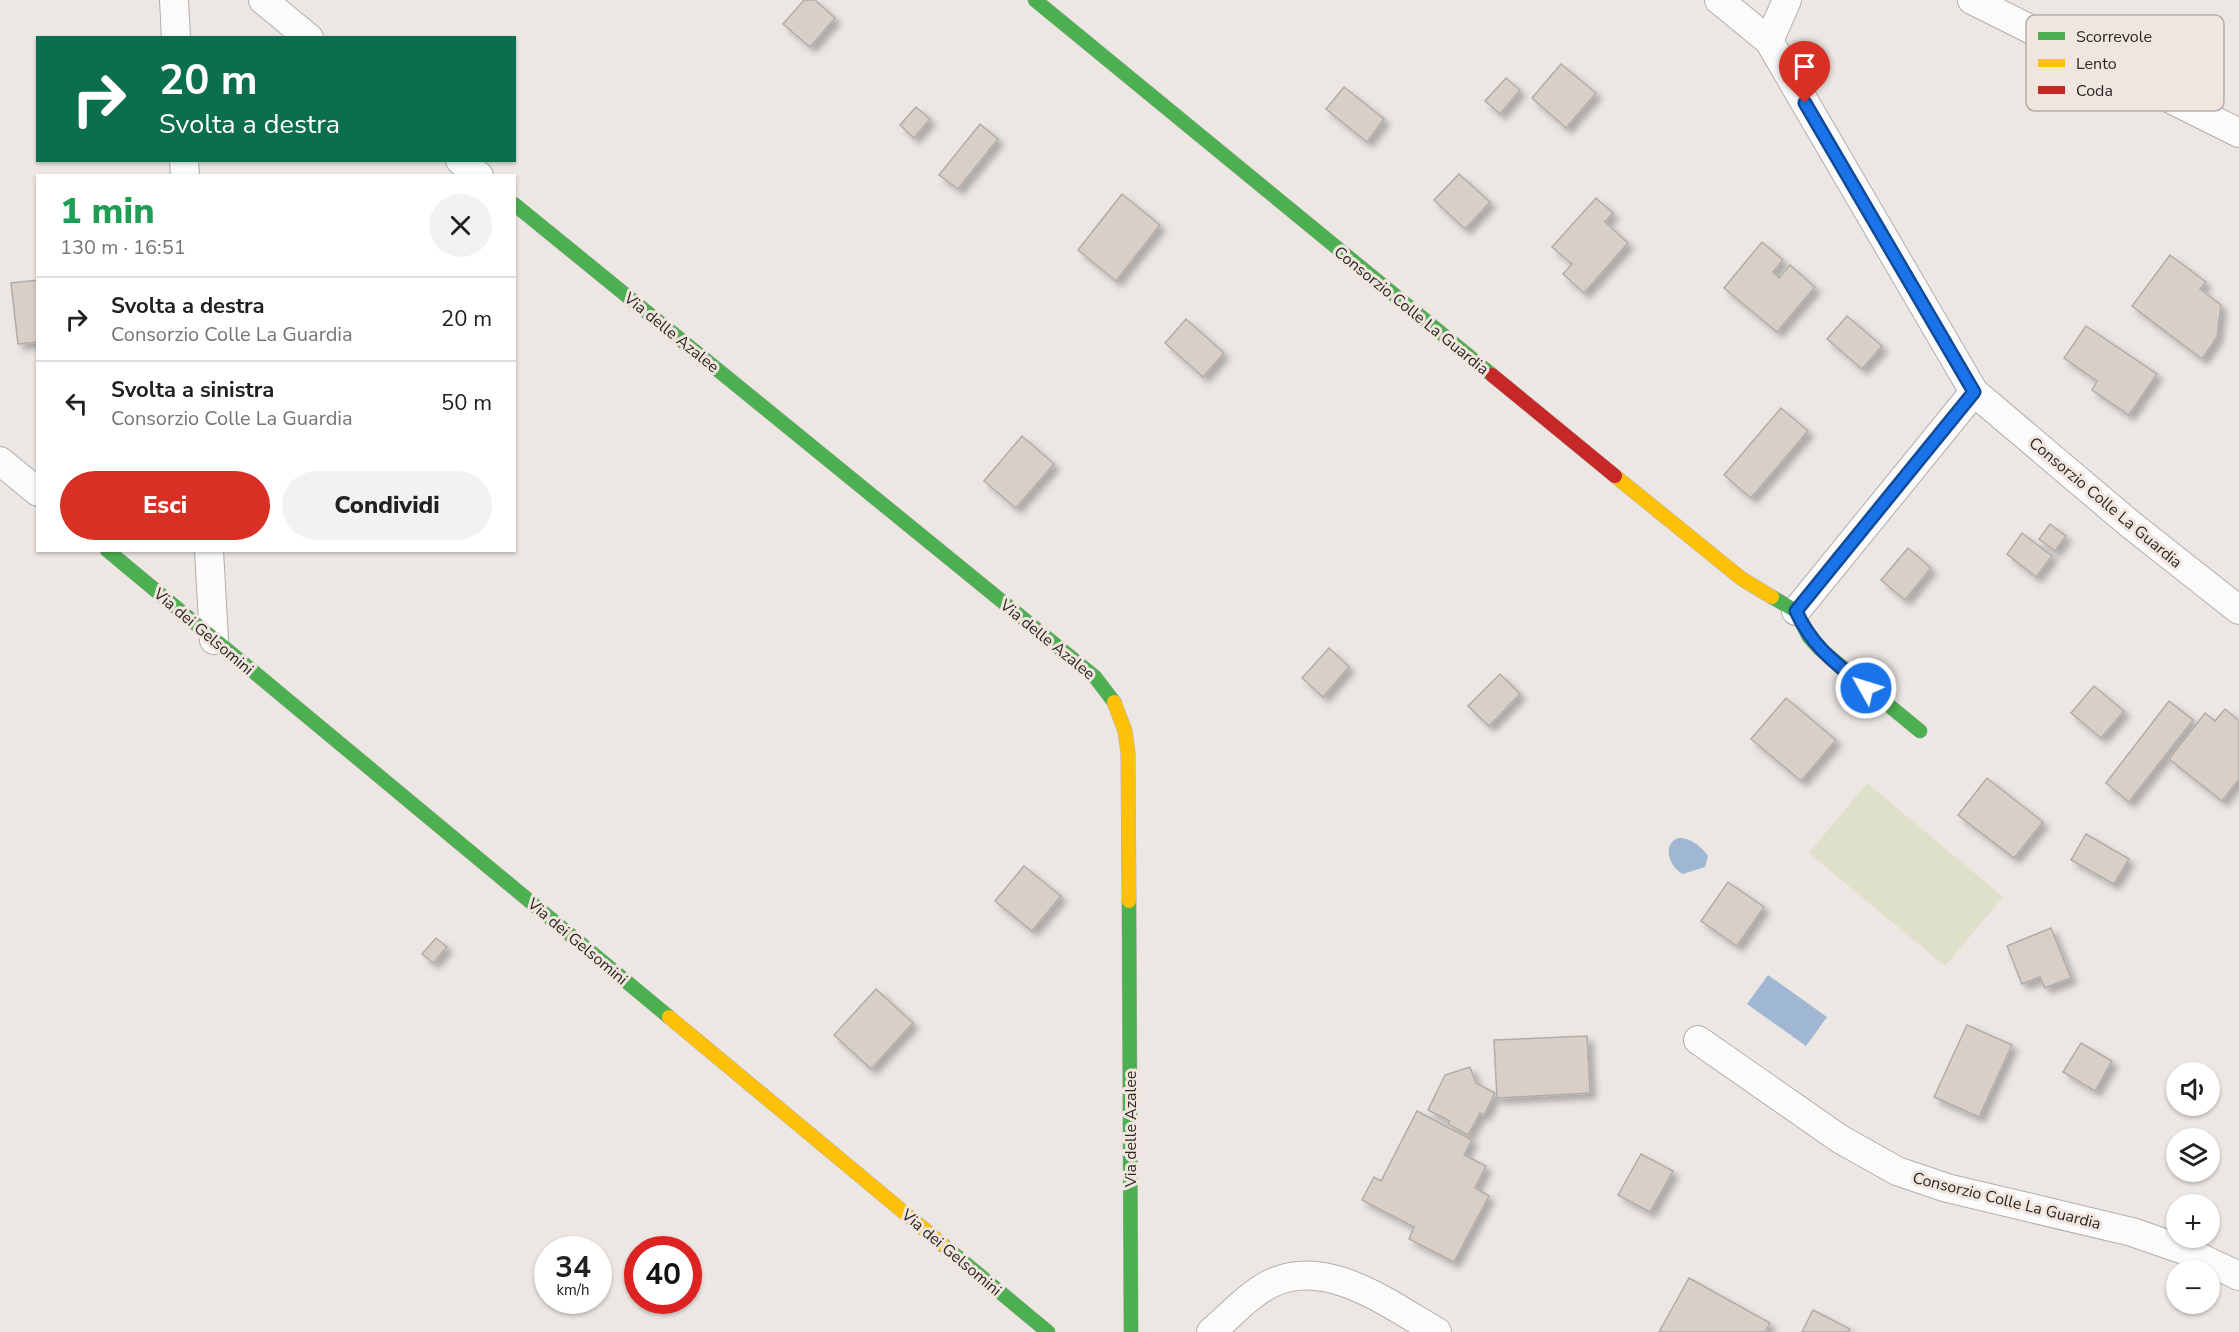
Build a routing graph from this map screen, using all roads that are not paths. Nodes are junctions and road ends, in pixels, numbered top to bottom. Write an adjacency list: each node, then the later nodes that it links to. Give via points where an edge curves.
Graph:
1 (174, 0): 8 (street)
2 (263, 0): 9 (street)
3 (1035, 0): 22 (street, Consorzio Colle La Guardia, via 1714,557)
4 (1719, 0): 10 (street, Consorzio Colle La Guardia)
5 (1787, 0): 10 (street)
6 (1972, 0): 7 (street)
7 (2026, 27)
8 (176, 36)
9 (307, 36)
10 (1768, 41): 16 (street, Consorzio Colle La Guardia)
11 (2195, 111): 12 (street)
12 (2239, 133)
13 (462, 162): 14 (street)
14 (477, 174)
15 (516, 206): 28 (street, Via delle Azalee, via 1095,677 1113,698 1125,726 1128,753)
16 (1974, 392): 21 (street, Consorzio Colle La Guardia); 22 (street)
17 (0, 461): 18 (street)
18 (36, 490)
19 (109, 552): 23 (street, Via dei Gelsomini)
20 (209, 552): 23 (street)
21 (2239, 610)
22 (1796, 611): 24 (street, via 1819,648)
23 (214, 640): 27 (street, Via dei Gelsomini)
24 (1920, 731)
25 (1698, 1040): 26 (street, Consorzio Colle La Guardia, via 1839,1139 1897,1171 1947,1188 2132,1232 2184,1250)
26 (2239, 1276)
27 (1048, 1332)
28 (1131, 1332)
29 (1211, 1332): 30 (street, via 1272,1283 1315,1276 1345,1283)
30 (1437, 1332)

